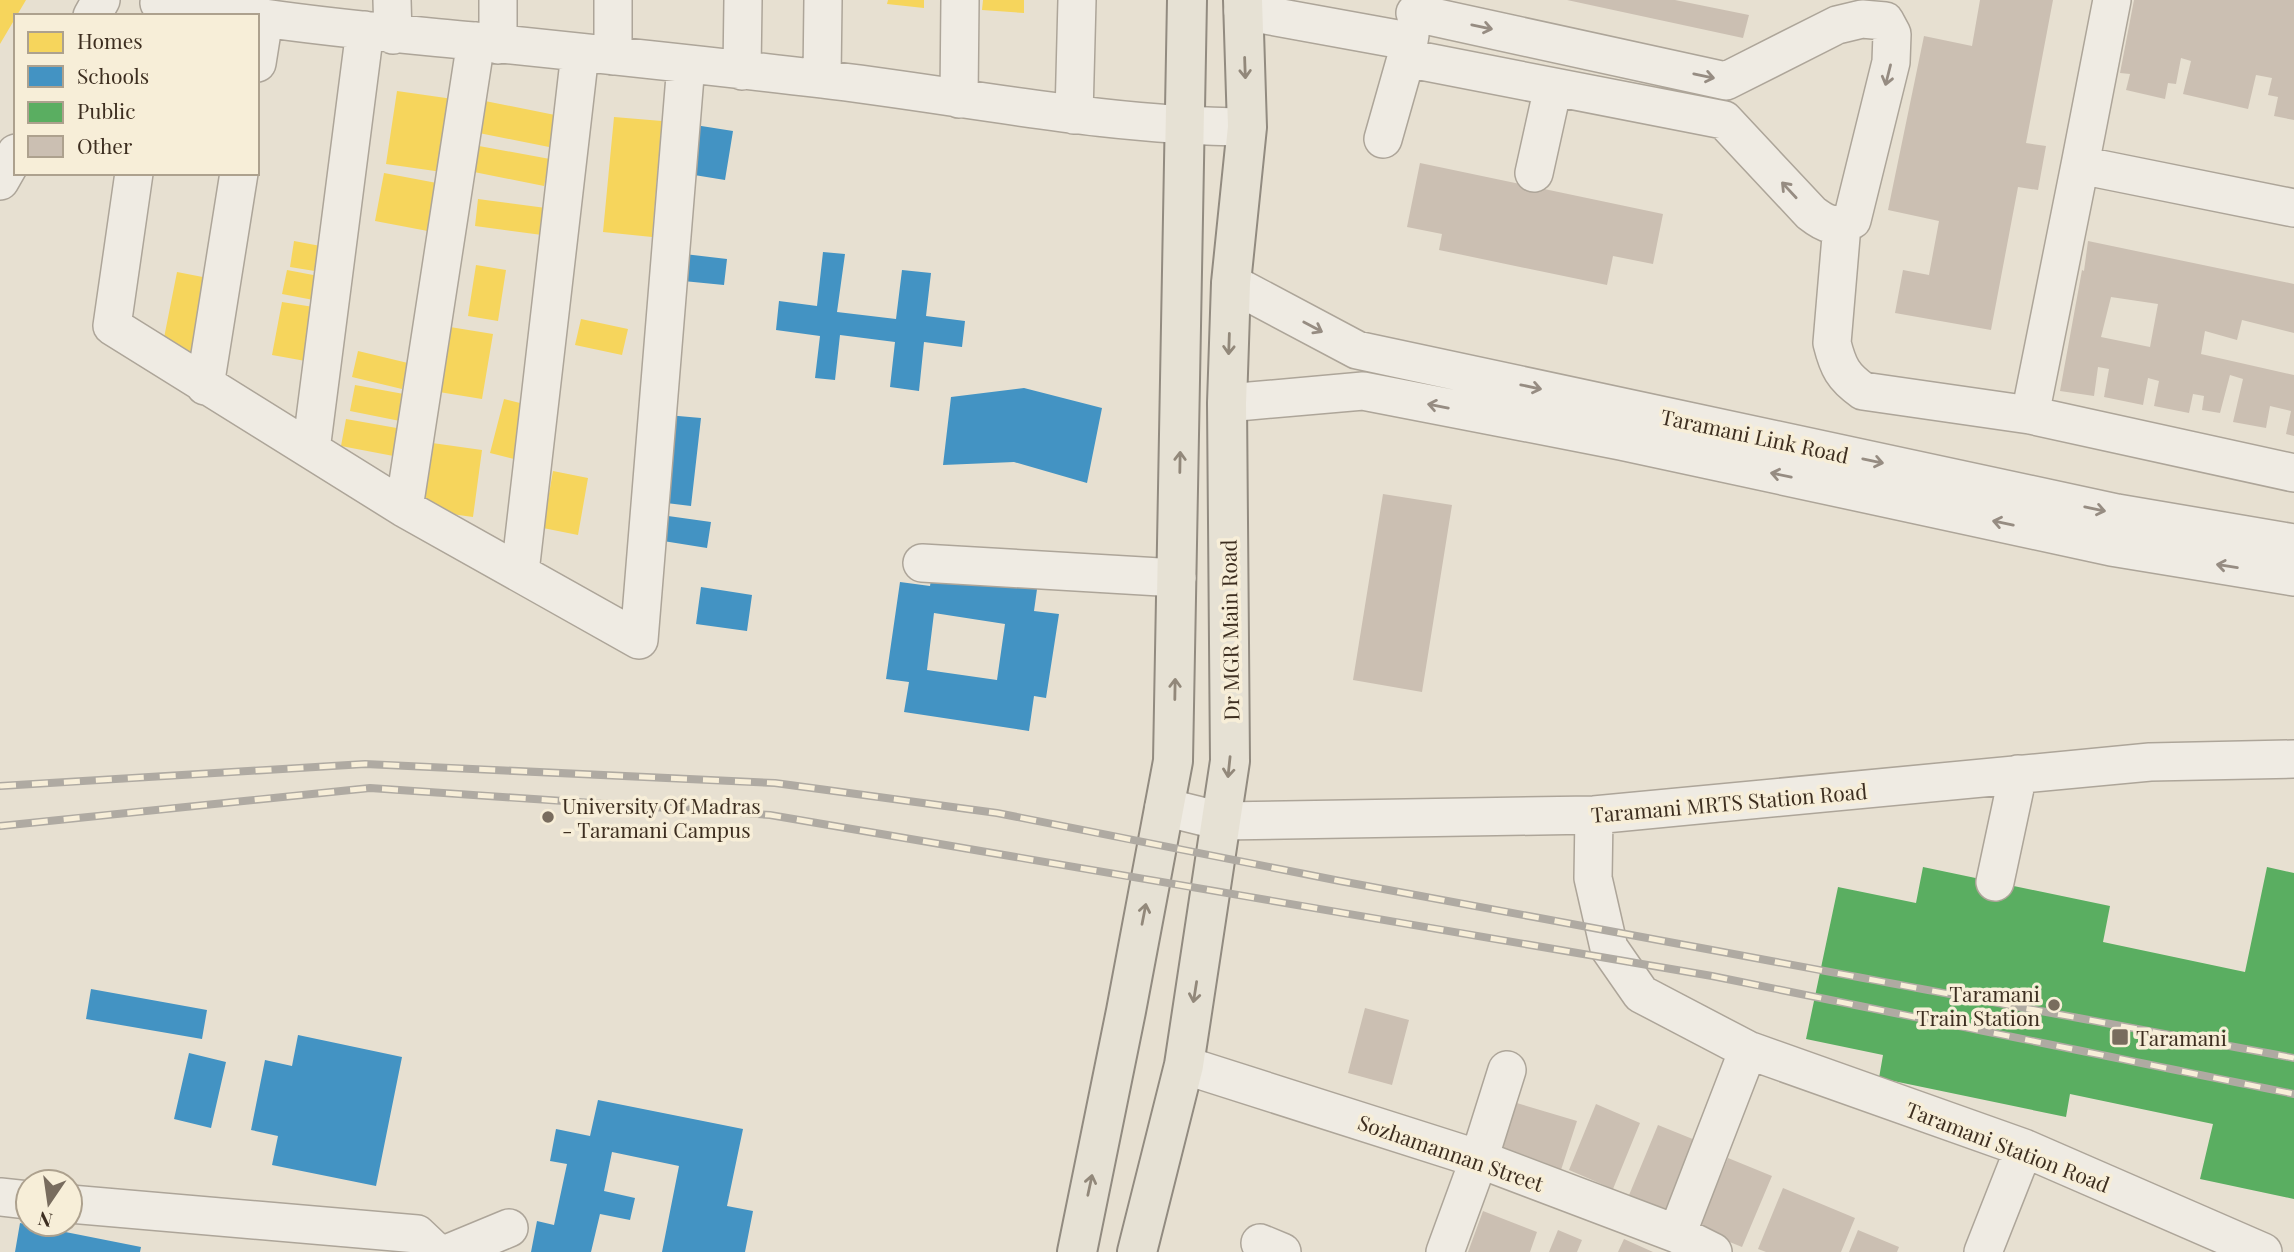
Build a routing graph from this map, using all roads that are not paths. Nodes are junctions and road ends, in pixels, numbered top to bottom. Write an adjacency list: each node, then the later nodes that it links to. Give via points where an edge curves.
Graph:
1 (498, 0): 16 (street)
2 (613, 0): 17 (street)
3 (743, 0): 19 (street)
4 (823, 0): 20 (street)
5 (960, 0): 22 (street)
6 (1077, 0): 23 (street)
7 (1187, 0): 24 (main road)
8 (2112, 0): 28 (street)
9 (153, 5): 12 (street)
10 (1243, 5): 15 (street); 25 (main road, Dr MGR Main Road, one-way to 25)
11 (1889, 10): 15 (street, one-way to 11, via 1727,80 1837,25); 34 (street, one-way to 34, via 1891,62 1852,220)
12 (230, 14)
13 (259, 17): 14 (street)
14 (383, 21): 16 (street); 39 (street)
15 (1412, 28): 21 (street); 26 (street)
16 (487, 43): 17 (street); 41 (street)
17 (596, 54): 18 (street); 44 (street)
18 (686, 64): 19 (street); 44 (street, via 639,640)
19 (742, 71): 20 (street)
20 (822, 79): 22 (street)
21 (1553, 87): 29 (street); 34 (street, one-way to 21, via 1825,224 1811,213 1724,120)
22 (958, 99): 23 (street)
23 (1074, 115): 24 (street)
24 (1186, 127): 25 (street); 46 (main road, one-way to 24)
25 (1247, 127): 35 (main road, Dr MGR Main Road)
26 (1383, 139)
27 (14, 156): 32 (street)
28 (2080, 165): 33 (street); 38 (street)
29 (1534, 173)
30 (134, 175): 36 (street, via 112,326)
31 (239, 175): 36 (street)
32 (0, 181)
33 (2294, 208)
34 (1842, 225): 38 (street, via 1832,343 1846,379 1863,391)
35 (1231, 283): 37 (main road, Dr MGR Main Road, one-way to 37); 42 (street, Taramani Link Road, one-way to 42, via 1357,350 2117,513)
36 (205, 386): 39 (street)
37 (1227, 403): 45 (street, Taramani Link Road, one-way to 37, via 2111,547 1621,441 1363,391); 51 (main road, Dr MGR Main Road, one-way to 51, via 1230,761)
38 (2031, 415): 40 (street)
39 (312, 450): 41 (street)
40 (2294, 473)
41 (404, 508): 44 (street)
42 (2294, 543)
43 (922, 563): 46 (street)
44 (520, 572)
45 (2294, 577)
46 (1178, 578): 49 (main road, one-way to 46, via 1173,761)
47 (2294, 759): 48 (street, Taramani MRTS Station Road, via 2150,762)
48 (2018, 774): 50 (street, Taramani MRTS Station Road); 52 (street)
49 (1164, 807): 51 (street, Taramani MRTS Station Road); 64 (main road, one-way to 49)
50 (1594, 815): 51 (street, Taramani MRTS Station Road); 53 (street, Taramani Station Road, via 1593,878 1609,948 1642,994)
51 (1221, 821): 54 (main road, Dr MGR Main Road, one-way to 54)
52 (1995, 882)
53 (1748, 1049): 56 (street, Taramani Station Road); 60 (street)
54 (1184, 1065): 57 (street, Sozhamannan Street); 65 (main road, Dr MGR Main Road)
55 (1507, 1070): 57 (street)
56 (2024, 1148): 61 (street, Taramani Station Road); 67 (street)
57 (1479, 1159): 60 (street, Sozhamannan Street); 66 (street)
58 (84, 1204): 62 (street, via 417,1234)
59 (509, 1228): 63 (street)
60 (1696, 1246)
61 (2249, 1249)
62 (436, 1252)
63 (451, 1252)
64 (1077, 1252)
65 (1137, 1252)
66 (1445, 1252)
67 (1983, 1252)

